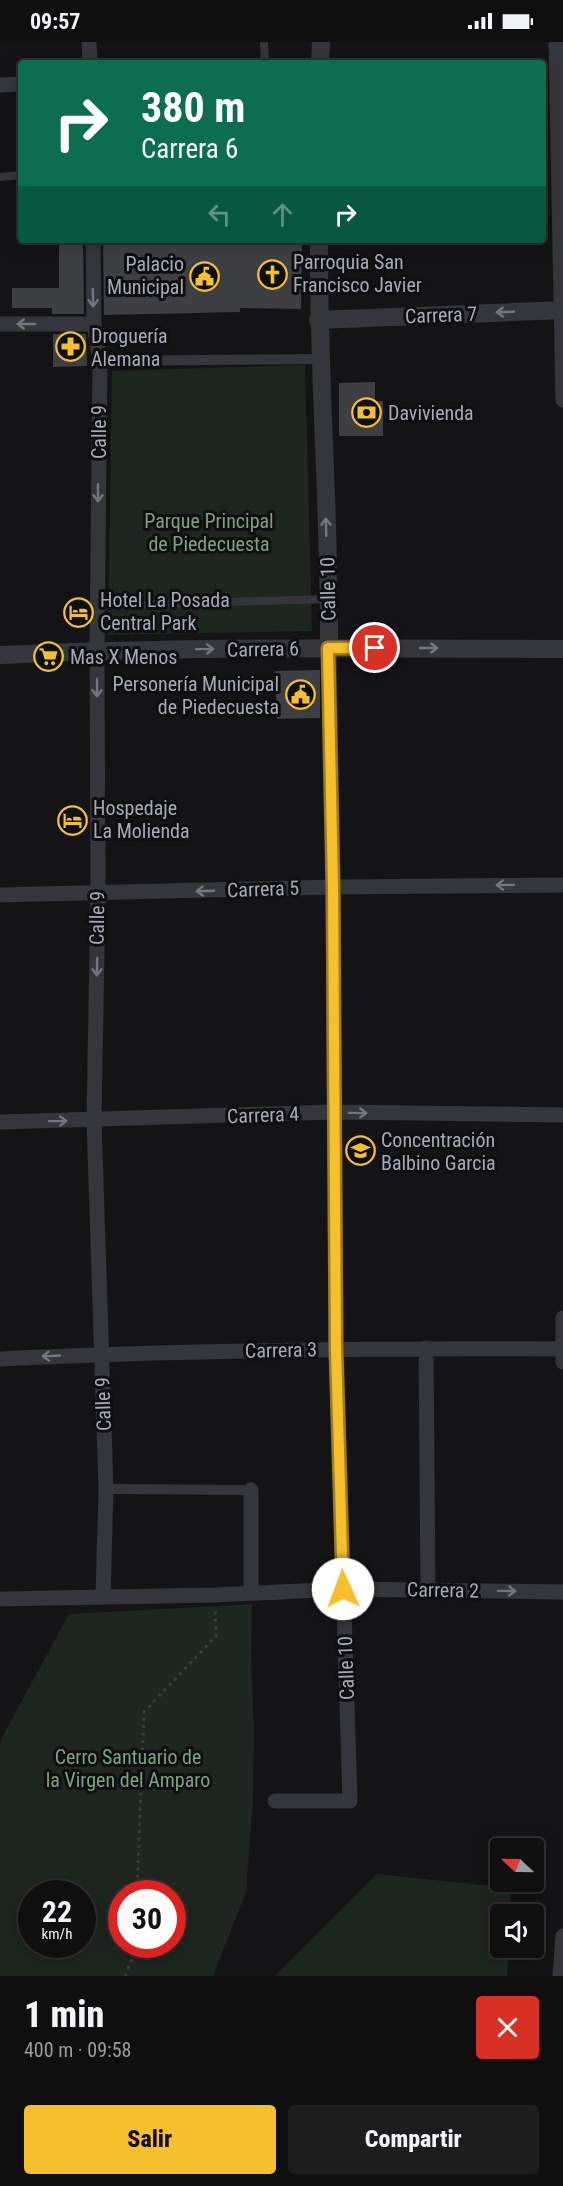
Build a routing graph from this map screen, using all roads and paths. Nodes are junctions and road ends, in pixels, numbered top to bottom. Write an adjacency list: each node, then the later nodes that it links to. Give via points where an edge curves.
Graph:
1 (89, 42): 5 (street)
2 (264, 42): 6 (lane)
3 (321, 42): 7 (street)
4 (556, 42): 8 (street)
5 (90, 60)
6 (265, 60)
7 (320, 60)
8 (554, 74): 15 (street)
9 (18, 84): 10 (street)
10 (0, 85)
11 (18, 175): 12 (lane)
12 (0, 177)
13 (93, 243): 18 (street, Calle 9, one-way to 18)
14 (319, 243): 16 (street, Calle 10)
15 (562, 310): 16 (street, Carrera 7, one-way to 16); 21 (street)
16 (318, 320): 19 (street, Calle 10)
17 (0, 324): 18 (street, one-way to 17)
18 (93, 324): 20 (street, Calle 9)
19 (320, 359): 20 (street); 22 (street, Calle 10, one-way to 19)
20 (100, 362): 23 (street, Calle 9, one-way to 23)
21 (563, 400)
22 (329, 598): 23 (lane); 24 (street, Calle 10)
23 (98, 606): 26 (street, Calle 9)
24 (328, 648): 25 (street, Carrera 6, one-way to 25); 26 (street, Carrera 6, one-way to 24); 29 (street, Calle 10)
25 (563, 649)
26 (97, 650): 27 (street, Carrera 6); 30 (street, Calle 9, one-way to 30)
27 (0, 655)
28 (563, 885): 29 (street, Carrera 5, one-way to 29)
29 (333, 887): 30 (street, Carrera 5, one-way to 30); 32 (street, Calle 10)
30 (98, 894): 31 (street, Carrera 5); 34 (street, Calle 9, one-way to 34)
31 (0, 895)
32 (334, 1112): 33 (street, Carrera 4, one-way to 33); 34 (street, Carrera 4); 38 (street, Calle 10)
33 (563, 1115)
34 (94, 1120): 35 (street, Carrera 4, one-way to 34); 40 (street, Calle 9)
35 (0, 1122)
36 (563, 1318): 39 (street)
37 (426, 1348): 38 (street, Carrera 3); 39 (street, Carrera 3); 46 (street)
38 (336, 1349): 40 (street, Carrera 3); 45 (street, Calle 10)
39 (563, 1349): 42 (street)
40 (102, 1354): 41 (street, Carrera 3, one-way to 41); 43 (street, Calle 9)
41 (0, 1359)
42 (563, 1362)
43 (106, 1490): 44 (street); 50 (street, Calle 9)
44 (251, 1490): 48 (street)
45 (343, 1589): 46 (street, Carrera 2); 48 (street, Carrera 2); 52 (street, Calle 10, via 350,1801)
46 (428, 1589): 47 (street, Carrera 2, one-way to 47)
47 (563, 1592)
48 (251, 1593): 49 (street, Carrera 2)
49 (215, 1595): 50 (street, Carrera 2); 53 (path, via 216,1636 144,1712)
50 (103, 1597): 51 (street, Carrera 2)
51 (0, 1599)
52 (274, 1801)
53 (138, 1880)
54 (563, 1936): 57 (street)
55 (132, 1958): 56 (path)
56 (125, 1976)
57 (560, 1976)

